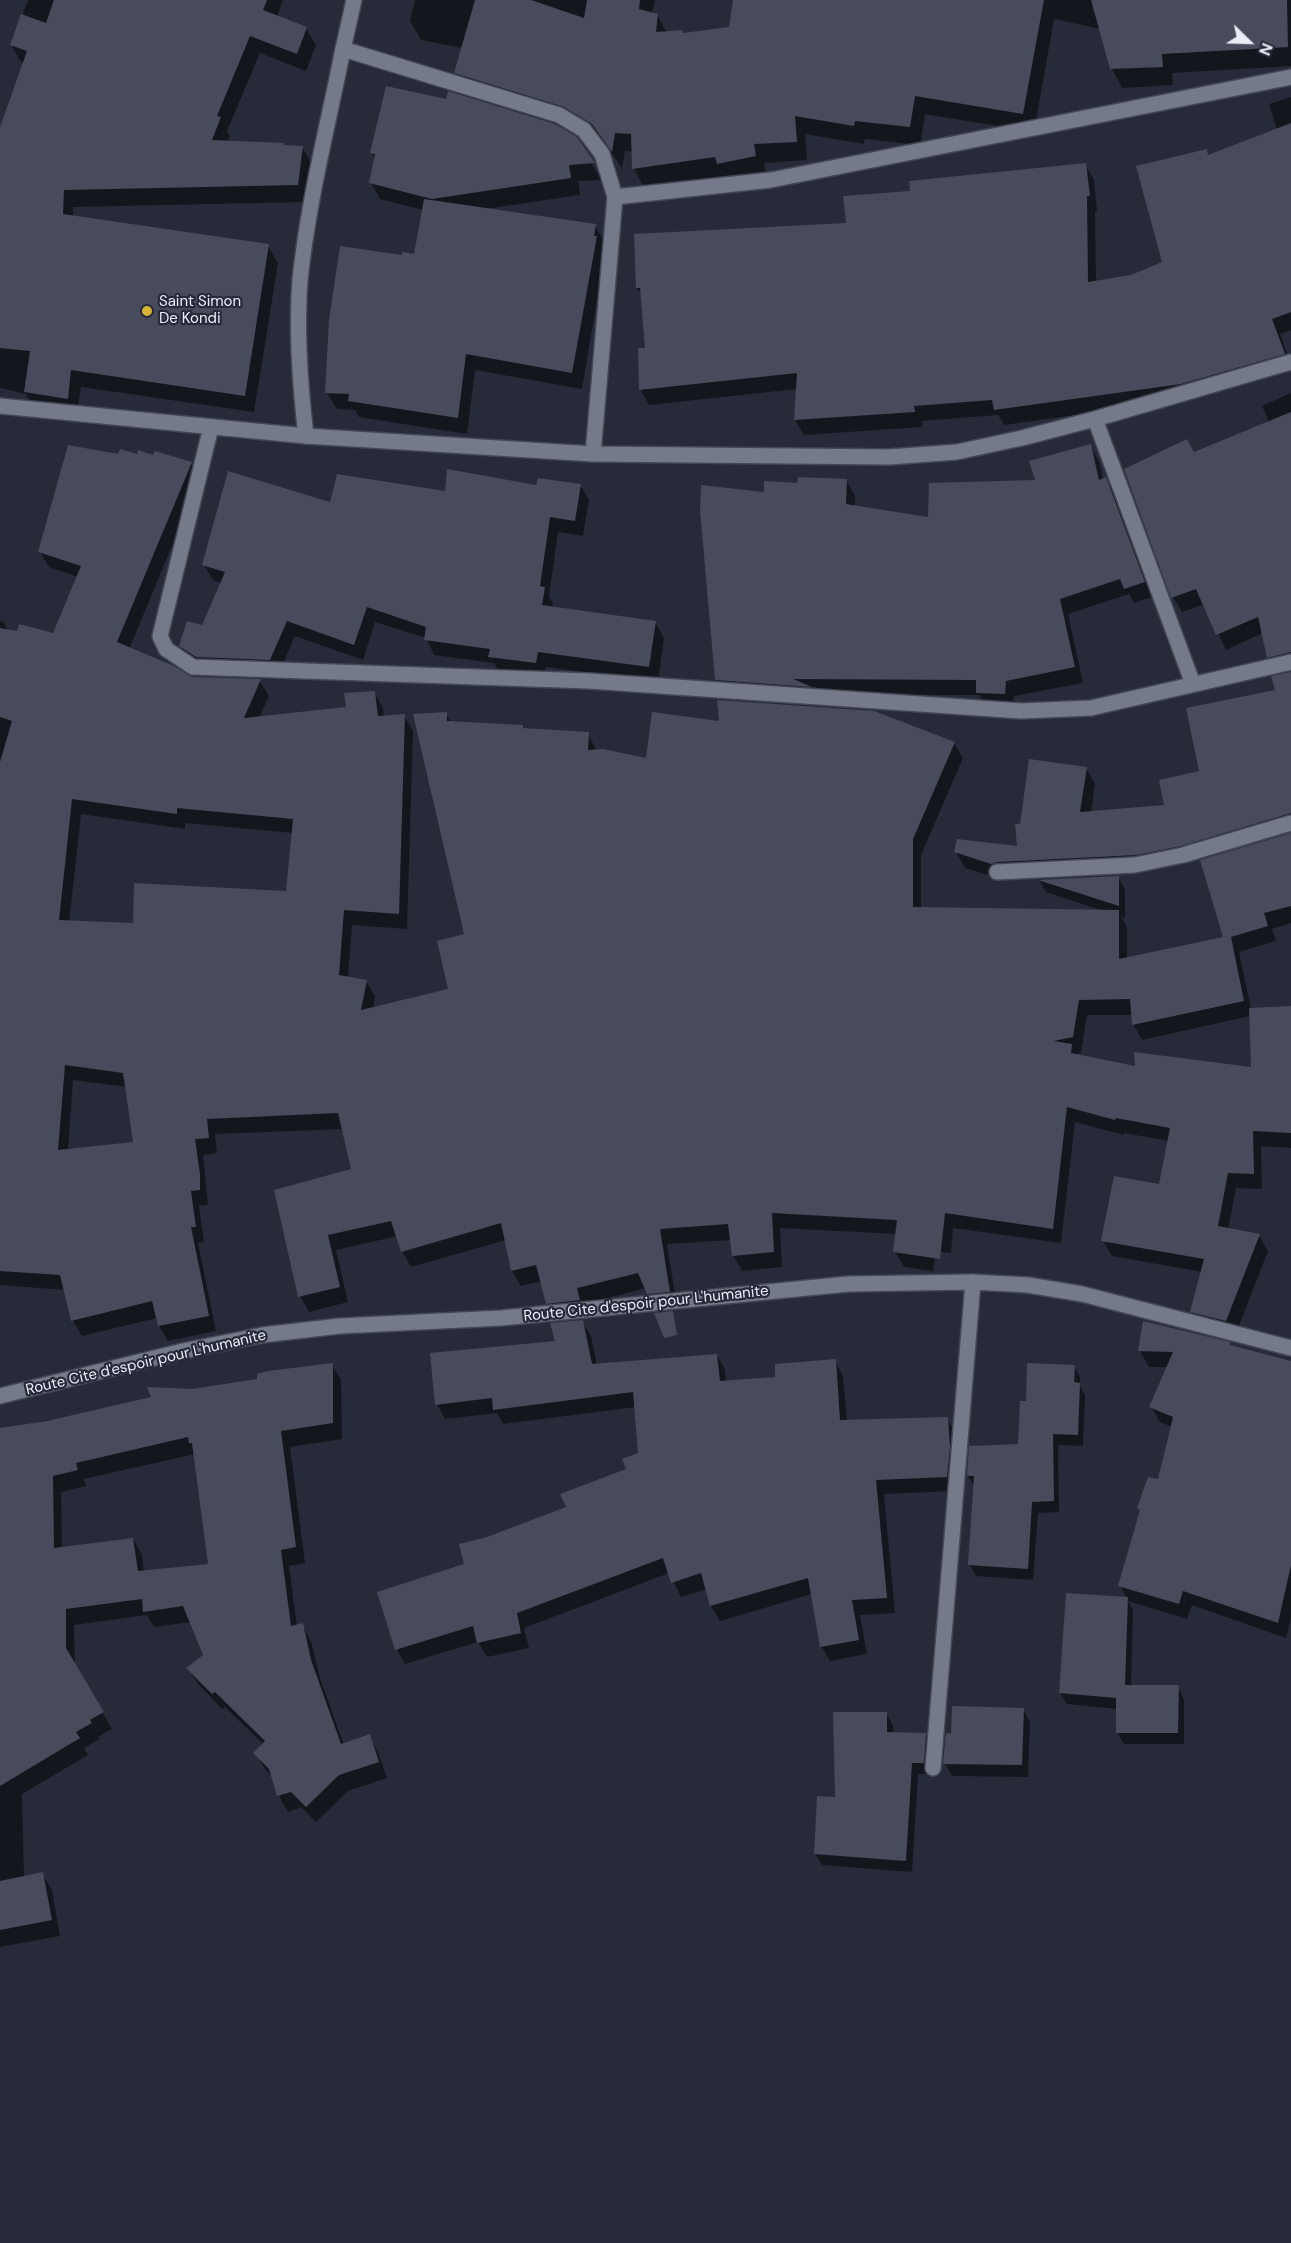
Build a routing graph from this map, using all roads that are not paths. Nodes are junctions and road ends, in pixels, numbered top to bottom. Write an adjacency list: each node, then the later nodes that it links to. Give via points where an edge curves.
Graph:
1 (354, 0): 2 (street)
2 (343, 49): 4 (street, via 559,116 584,130 602,154); 9 (street, via 300,282)
3 (1291, 77): 4 (street, via 771,180)
4 (615, 197): 10 (street)
5 (1291, 362): 7 (street)
6 (0, 405): 8 (street)
7 (1095, 419): 10 (street, via 957,452 889,457); 12 (street)
8 (211, 427): 9 (street); 12 (street, via 160,636 166,649 193,667 589,681 1021,711 1090,708)
9 (306, 436): 10 (street)
10 (593, 454)
11 (1291, 662): 12 (street)
12 (1193, 684)
13 (1291, 823): 14 (street, via 1135,865)
14 (997, 872)
15 (973, 1282): 16 (street, Route Cite d'espoir pour L'humanite, via 1028,1285 1082,1294); 17 (street, Route Cite d'espoir pour L'humanite, via 848,1284 501,1318 340,1326 262,1335); 18 (street)
16 (1291, 1348)
17 (0, 1396)
18 (933, 1768)

